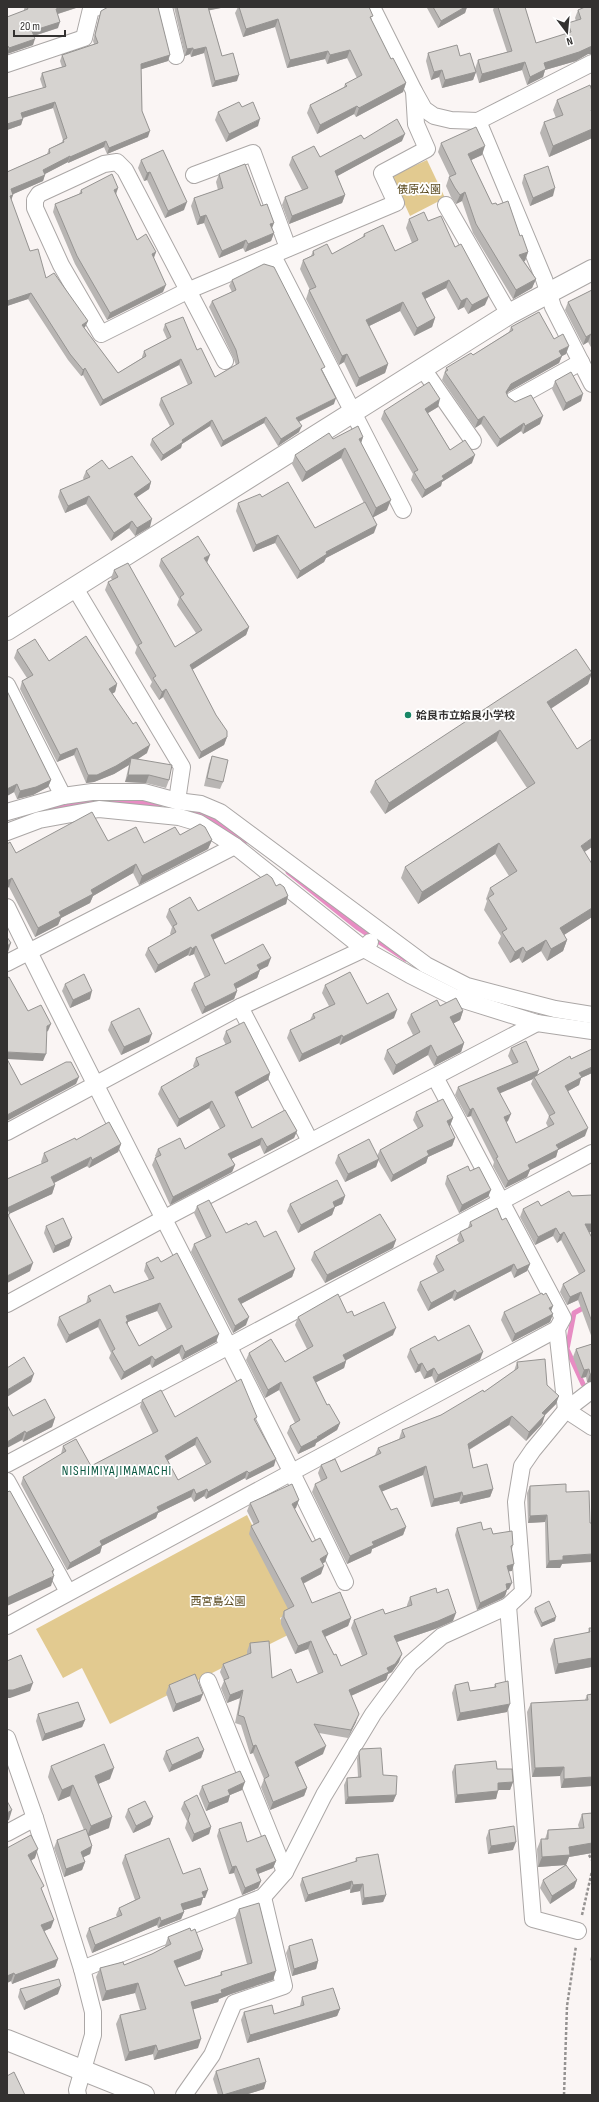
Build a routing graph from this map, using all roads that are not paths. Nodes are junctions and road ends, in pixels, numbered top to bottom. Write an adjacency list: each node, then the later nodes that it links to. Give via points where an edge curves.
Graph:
1 (99, 7): 6 (street, via 91,9 84,38)
2 (164, 7): 4 (street)
3 (372, 7): 7 (street)
4 (176, 56)
5 (592, 62): 8 (street)
6 (7, 64)
7 (414, 91): 8 (street, via 424,109 434,116 451,120); 11 (street, via 416,124 427,149 382,173 396,203)
8 (478, 121): 15 (street)
9 (194, 175): 11 (street, via 253,153)
10 (446, 205): 16 (street)
11 (288, 248): 12 (street)
12 (273, 256): 14 (street); 22 (street)
13 (592, 270): 15 (street)
14 (187, 291): 14 (street, via 102,334 61,265 35,208 35,200 39,194 104,164 117,162 125,170); 17 (street)
15 (549, 292): 16 (street); 18 (street, via 553,308)
16 (509, 314): 19 (street)
17 (225, 361)
18 (581, 362): 20 (street); 21 (street)
19 (423, 369): 22 (street); 23 (street)
20 (592, 384)
21 (513, 400)
22 (352, 414): 24 (street); 25 (street)
23 (473, 441)
24 (403, 510)
25 (75, 588): 26 (street); 29 (street, via 182,767)
26 (7, 630)
27 (7, 685): 28 (street)
28 (63, 796): 29 (street, via 92,792 144,792); 30 (street)
29 (177, 802): 34 (street, via 201,804 220,812)
30 (7, 812)
31 (7, 832): 32 (street, via 39,820 99,809 179,818 199,823)
32 (235, 846): 35 (street); 36 (street)
33 (7, 907): 36 (street)
34 (377, 931): 35 (street); 39 (street, via 426,965 467,986 555,1009)
35 (364, 949): 38 (street); 40 (street, via 454,997)
36 (29, 951): 37 (street); 43 (street)
37 (7, 963)
38 (240, 1007): 43 (street); 45 (street)
39 (592, 1015)
40 (537, 1023): 41 (street); 42 (street)
41 (592, 1031)
42 (435, 1077): 45 (street); 47 (street)
43 (95, 1084): 44 (street); 48 (street)
44 (7, 1132)
45 (310, 1141): 48 (street)
46 (592, 1153): 47 (street)
47 (500, 1202): 50 (street, via 563,1318); 51 (street)
48 (163, 1219): 49 (street); 51 (street)
49 (7, 1304)
50 (557, 1329): 53 (street); 56 (street)
51 (228, 1347): 55 (street); 56 (street)
52 (592, 1390): 53 (street)
53 (566, 1410): 54 (street); 60 (street, via 532,1450 522,1466 516,1502 523,1592)
54 (592, 1427)
55 (7, 1464)
56 (292, 1471): 58 (street); 59 (street)
57 (7, 1481): 59 (street)
58 (345, 1582)
59 (68, 1592): 61 (street)
60 (508, 1606): 66 (street, via 442,1636 410,1664 373,1714 324,1795); 68 (street, via 533,1919)
61 (7, 1626)
62 (208, 1681): 66 (street)
63 (7, 1738): 64 (street)
64 (35, 1818): 65 (street); 69 (street)
65 (7, 1833)
66 (285, 1872): 67 (street)
67 (263, 1897): 69 (street); 74 (street, via 284,1986 234,2002 212,2055)
68 (578, 1931)
69 (82, 1969): 71 (street, via 93,2012 93,2035)
70 (7, 2040): 71 (street)
71 (83, 2070): 72 (street); 73 (street)
72 (78, 2095)
73 (144, 2095)
74 (184, 2095)

